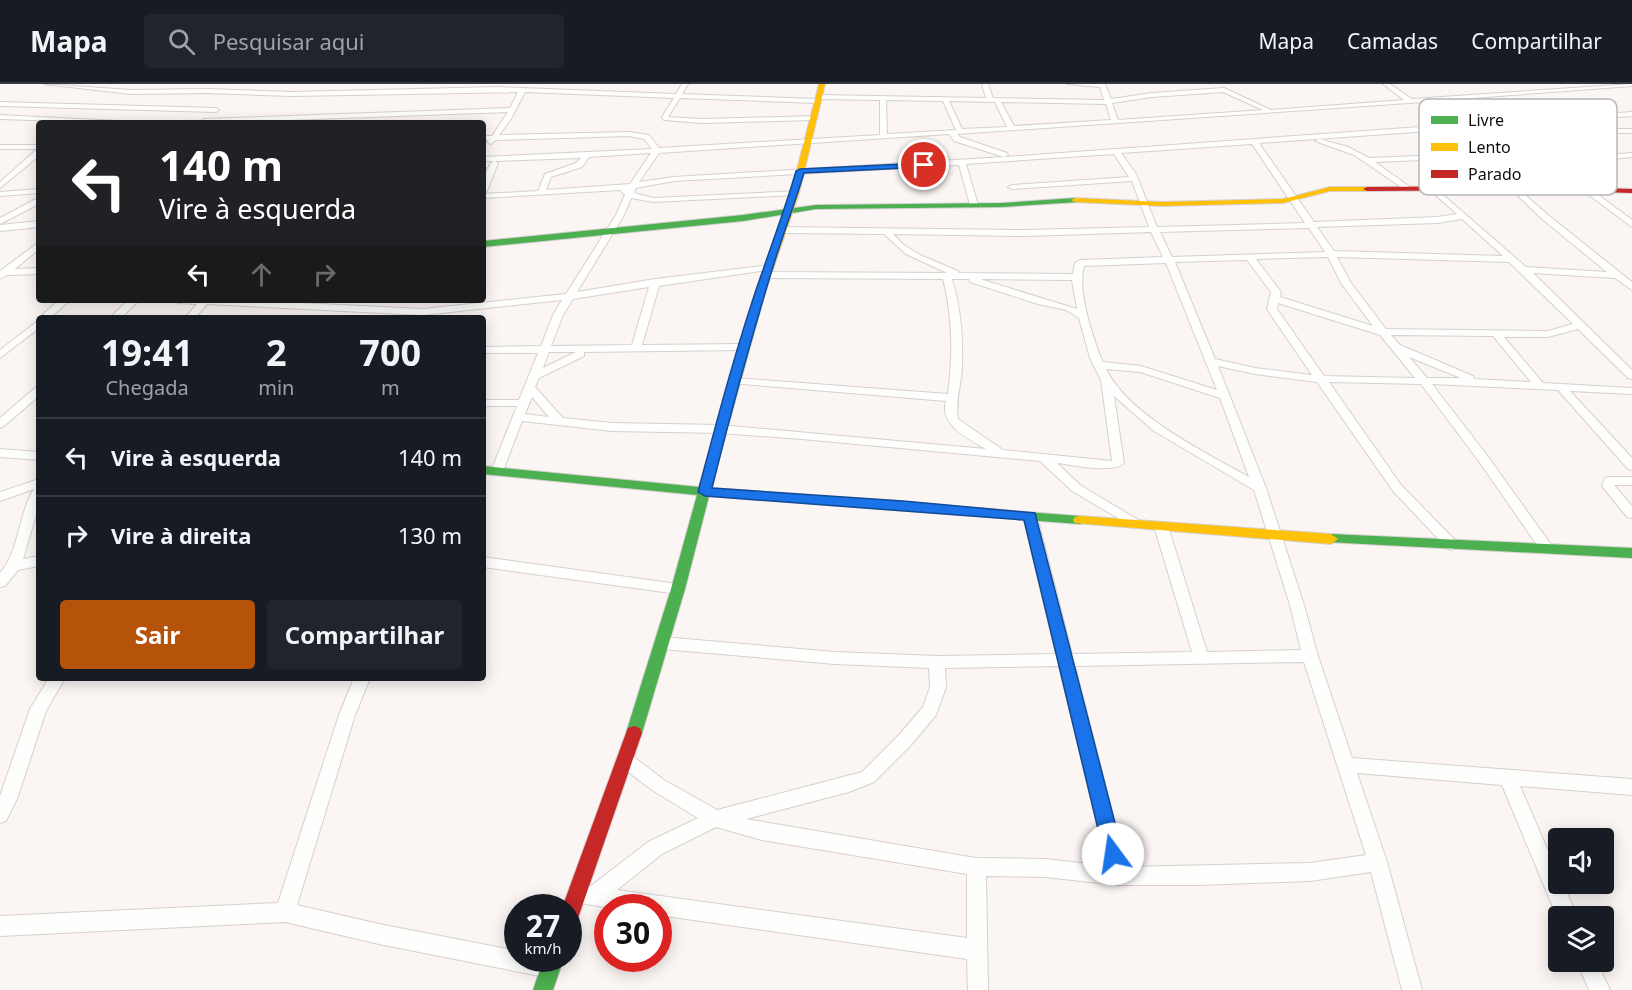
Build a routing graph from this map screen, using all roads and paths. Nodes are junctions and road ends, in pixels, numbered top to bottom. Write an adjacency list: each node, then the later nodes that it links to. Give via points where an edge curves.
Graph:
1 (47, 84): 17 (street)
2 (149, 84): 17 (street)
3 (173, 84): 18 (street)
4 (236, 84): 21 (street)
5 (506, 84): 15 (street)
6 (599, 84): 19 (street)
7 (685, 84): 23 (street)
8 (986, 84): 28 (street)
9 (1070, 84): 10 (street)
10 (1102, 84): 31 (street)
11 (1386, 84): 29 (street)
12 (1632, 84): 26 (street)
13 (297, 86): 22 (street)
14 (1222, 87): 31 (street); 37 (street)
15 (498, 89): 16 (street); 22 (street)
16 (522, 91): 19 (street); 36 (street)
17 (131, 92): 18 (street); 34 (street)
18 (161, 92): 21 (street)
19 (596, 93): 23 (street)
20 (820, 93): 24 (street); 27 (street); 27 (street); 42 (street)
21 (230, 94): 22 (street); 35 (street)
22 (256, 94)
23 (676, 97): 27 (street); 42 (street, via 666,119)
24 (883, 98): 25 (street); 52 (street)
25 (945, 99): 28 (street); 51 (street)
26 (1434, 99)
27 (785, 100)
28 (994, 100): 31 (street); 49 (street)
29 (1409, 100): 30 (street); 37 (street)
30 (1419, 100)
31 (1107, 102): 48 (street)
32 (0, 104): 33 (street)
33 (39, 106): 34 (street); 41 (street)
34 (103, 107): 35 (street); 44 (street)
35 (216, 110): 45 (street)
36 (511, 110): 39 (street); 54 (street)
37 (1269, 111): 48 (street)
38 (1632, 114): 40 (street)
39 (406, 115): 46 (street); 47 (street)
40 (1617, 115)
41 (3, 117): 43 (street)
42 (815, 118): 56 (street)
43 (56, 120)
44 (76, 120)
45 (204, 120)
46 (260, 120)
47 (399, 120)
48 (1116, 122): 49 (street)
49 (1012, 129): 51 (street)
50 (1419, 130): 55 (street)
51 (956, 132): 52 (street); 66 (street, via 957,139)
52 (884, 136): 56 (street)
53 (486, 138): 54 (street)
54 (494, 138): 60 (street, via 629,134 646,137); 70 (street, via 488,146)
55 (1308, 138): 57 (street); 69 (street)
56 (810, 140): 60 (street); 73 (street)
57 (1255, 142): 61 (street); 93 (street)
58 (0, 147): 59 (street)
59 (36, 147)
60 (657, 150): 62 (street); 76 (street)
61 (1116, 151): 66 (street); 74 (street)
62 (588, 154): 70 (street); 85 (street, via 582,163 548,176)
63 (36, 155): 77 (street)
64 (1632, 155): 65 (street)
65 (1617, 156)
66 (1018, 158): 71 (street)
67 (1419, 158): 69 (street)
68 (486, 159): 70 (street)
69 (1370, 160): 80 (street)
70 (497, 161): 72 (street); 75 (street)
71 (962, 162): 73 (street); 96 (street)
72 (486, 163)
73 (800, 171): 76 (street); 86 (street)
74 (1134, 178): 78 (street); 95 (street)
75 (486, 185)
76 (633, 185): 79 (street); 88 (street)
77 (0, 186)
78 (1012, 187)
79 (612, 189): 85 (street); 88 (street)
80 (1407, 189): 81 (street); 93 (street, via 1317,190)
81 (1419, 189)
82 (36, 191): 87 (street)
83 (1617, 191): 84 (street)
84 (1632, 191)
85 (541, 193): 92 (street)
86 (795, 193): 88 (street, via 676,200); 97 (street)
87 (0, 194)
88 (629, 194): 108 (street)
89 (1441, 195): 99 (street)
90 (1522, 195): 120 (street)
91 (1591, 195): 102 (street)
92 (486, 196)
93 (1294, 201): 95 (street); 103 (street)
94 (36, 202): 98 (street)
95 (1144, 202): 96 (street, via 1074,200); 106 (street)
96 (974, 205): 97 (street)
97 (789, 210): 107 (street); 108 (street)
98 (4, 214): 100 (street); 104 (street)
99 (1464, 216): 103 (street); 115 (street)
100 (0, 221)
101 (36, 224): 104 (street)
102 (1632, 224)
103 (1311, 225): 106 (street); 112 (street)
104 (24, 226): 105 (street)
105 (0, 228)
106 (1154, 229): 109 (street); 114 (street)
107 (782, 230): 109 (street); 118 (street)
108 (609, 232): 110 (street); 127 (street)
109 (887, 232): 122 (street, via 909,255)
110 (486, 244)
111 (36, 247): 119 (street)
112 (1331, 255): 113 (street); 115 (street); 143 (street)
113 (1249, 256): 114 (street); 128 (street, via 1276,292)
114 (1169, 260): 125 (street, via 1083,262 1078,265); 152 (street)
115 (1513, 260): 116 (street)
116 (1524, 270): 120 (street); 142 (street)
117 (36, 271): 119 (street)
118 (767, 271): 121 (street); 124 (street); 145 (street)
119 (2, 273)
120 (1617, 274): 123 (street); 126 (street)
121 (947, 276): 122 (street); 167 (street, via 955,309 957,364)
122 (964, 276): 125 (street, via 1043,276); 140 (street, via 1068,308)
123 (1632, 279)
124 (655, 282): 127 (street); 148 (street)
125 (1077, 283): 140 (street)
126 (1632, 287)
127 (571, 295): 139 (street); 147 (street)
128 (1275, 299): 143 (street); 156 (street, via 1272,309)
129 (62, 303): 135 (street)
130 (131, 303): 136 (street)
131 (202, 303): 137 (street)
132 (249, 303): 134 (street)
133 (431, 303): 139 (street)
134 (279, 305): 138 (street); 139 (street)
135 (48, 315)
136 (118, 315)
137 (192, 315)
138 (270, 315)
139 (421, 315)
140 (1084, 317): 153 (street)
141 (36, 325): 151 (street)
142 (1579, 325): 144 (street, via 1548,334); 155 (street)
143 (1381, 332): 144 (street); 146 (street)
144 (1496, 334): 161 (street)
145 (744, 346): 148 (street); 159 (street)
146 (1393, 346): 158 (street); 160 (street)
147 (544, 349): 149 (street); 150 (street); 154 (street)
148 (636, 349): 150 (street)
149 (486, 350)
150 (589, 350): 154 (street)
151 (0, 355)
152 (1211, 361): 156 (street); 166 (street)
153 (1100, 366): 157 (street); 166 (street, via 1141,369)
154 (536, 375): 163 (street)
155 (1632, 376)
156 (1321, 379): 158 (street); 191 (street, via 1397,488)
157 (1106, 380): 177 (street, via 1118,463); 182 (street, via 1162,431)
158 (1423, 380): 160 (street); 192 (street)
159 (734, 381): 167 (street); 173 (street)
160 (1478, 382): 161 (street)
161 (1540, 386): 162 (street)
162 (1561, 387): 164 (street); 178 (street)
163 (531, 389): 168 (street); 171 (street)
164 (1632, 390)
165 (36, 393): 172 (street)
166 (1224, 396): 182 (street)
167 (953, 398): 175 (street, via 952,420)
168 (525, 403): 169 (street); 170 (street)
169 (486, 404)
170 (519, 417): 171 (street); 179 (street)
171 (560, 422): 173 (street)
172 (0, 424)
173 (720, 429): 175 (street); 183 (street)
174 (0, 453): 176 (street)
175 (1001, 453): 177 (street)
176 (36, 456)
177 (1044, 458): 188 (street, via 1076,488)
178 (1632, 466)
179 (490, 470): 183 (street)
180 (1632, 481): 186 (street, via 1609,481 1608,486)
181 (36, 484): 184 (street)
182 (1260, 488): 190 (street)
183 (705, 492): 187 (street); 198 (street)
184 (0, 497)
185 (36, 497): 196 (street)
186 (1632, 514)
187 (1030, 516): 188 (street); 202 (street)
188 (1135, 524): 189 (street)
189 (1161, 526): 190 (street); 200 (street)
190 (1274, 536): 191 (street); 201 (street)
191 (1452, 544): 192 (street)
192 (1547, 549): 193 (street)
193 (1632, 554)
194 (36, 562): 196 (street)
195 (486, 562): 198 (street)
196 (14, 566): 197 (street)
197 (0, 582)
198 (678, 589): 199 (street)
199 (662, 643): 203 (street, via 835,658); 206 (street)
200 (1201, 656): 201 (street); 202 (street)
201 (1310, 656): 207 (street)
202 (1065, 661): 203 (street); 214 (street)
203 (937, 662): 211 (street, via 938,687 930,710 868,777)
204 (55, 681): 210 (street, via 38,709)
205 (361, 681): 218 (street)
206 (625, 760): 211 (street); 215 (street)
207 (1348, 765): 208 (street); 212 (street)
208 (1508, 779): 209 (street); 217 (street)
209 (1632, 787)
210 (0, 816)
211 (715, 819): 213 (street, via 762,832); 215 (street, via 655,848)
212 (1378, 862): 214 (street, via 1342,869 1267,874); 226 (street)
213 (976, 867): 214 (street, via 1045,868); 220 (street)
214 (1119, 876)
215 (585, 895): 216 (street); 220 (street)
216 (582, 899)
217 (1563, 906)
218 (285, 912): 219 (street); 221 (street, via 379,934)
219 (0, 926)
220 (978, 950): 225 (street)
221 (504, 955)
222 (549, 972): 224 (street)
223 (1592, 972): 227 (street)
224 (543, 990)
225 (978, 990)
226 (1412, 990)
227 (1600, 990)

